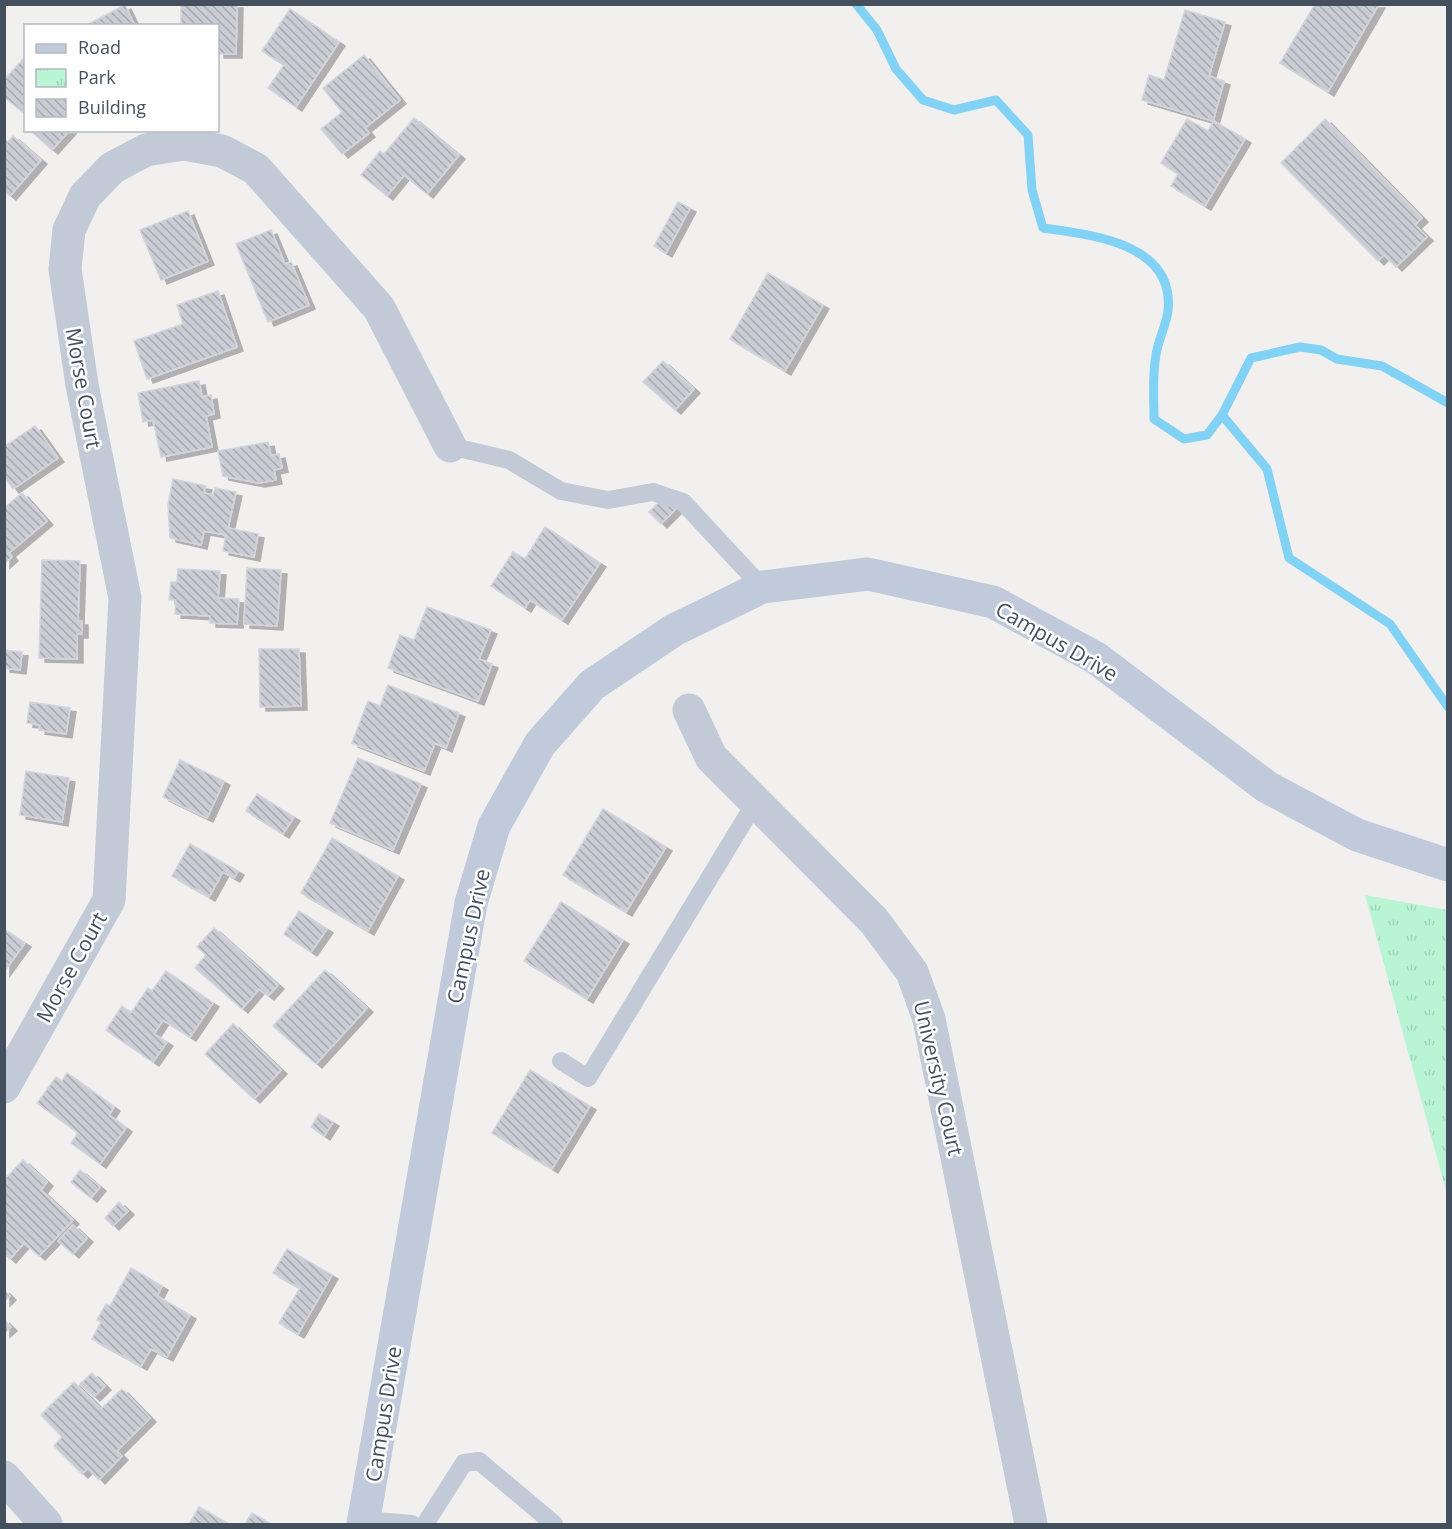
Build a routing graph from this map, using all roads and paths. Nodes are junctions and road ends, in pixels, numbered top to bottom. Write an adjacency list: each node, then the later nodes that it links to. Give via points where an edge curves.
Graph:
1 (450, 446): 2 (lane, via 509,460 561,491 608,500 653,492 683,502); 7 (street, Morse Court, via 379,308 256,169 222,151 184,144 146,150 112,168 85,196 69,230 65,269 82,385 125,598 109,900)
2 (762, 587): 5 (street, Campus Drive, via 868,574 993,602 1096,658 1267,787 1358,835); 10 (street, Campus Drive, via 674,630 592,685 540,744 494,826 471,903)
3 (689, 710): 4 (street, University Court, via 711,757)
4 (755, 803): 6 (lane, via 588,1078); 14 (street, University Court, via 874,921 912,972 929,1019)
5 (1448, 865)
6 (561, 1061)
7 (4, 1087)
8 (4, 1477): 9 (street)
9 (30, 1521)
10 (364, 1522): 11 (lane)
11 (411, 1524)
12 (425, 1524): 13 (lane, via 464,1463 479,1461)
13 (554, 1524)
14 (1031, 1524)

